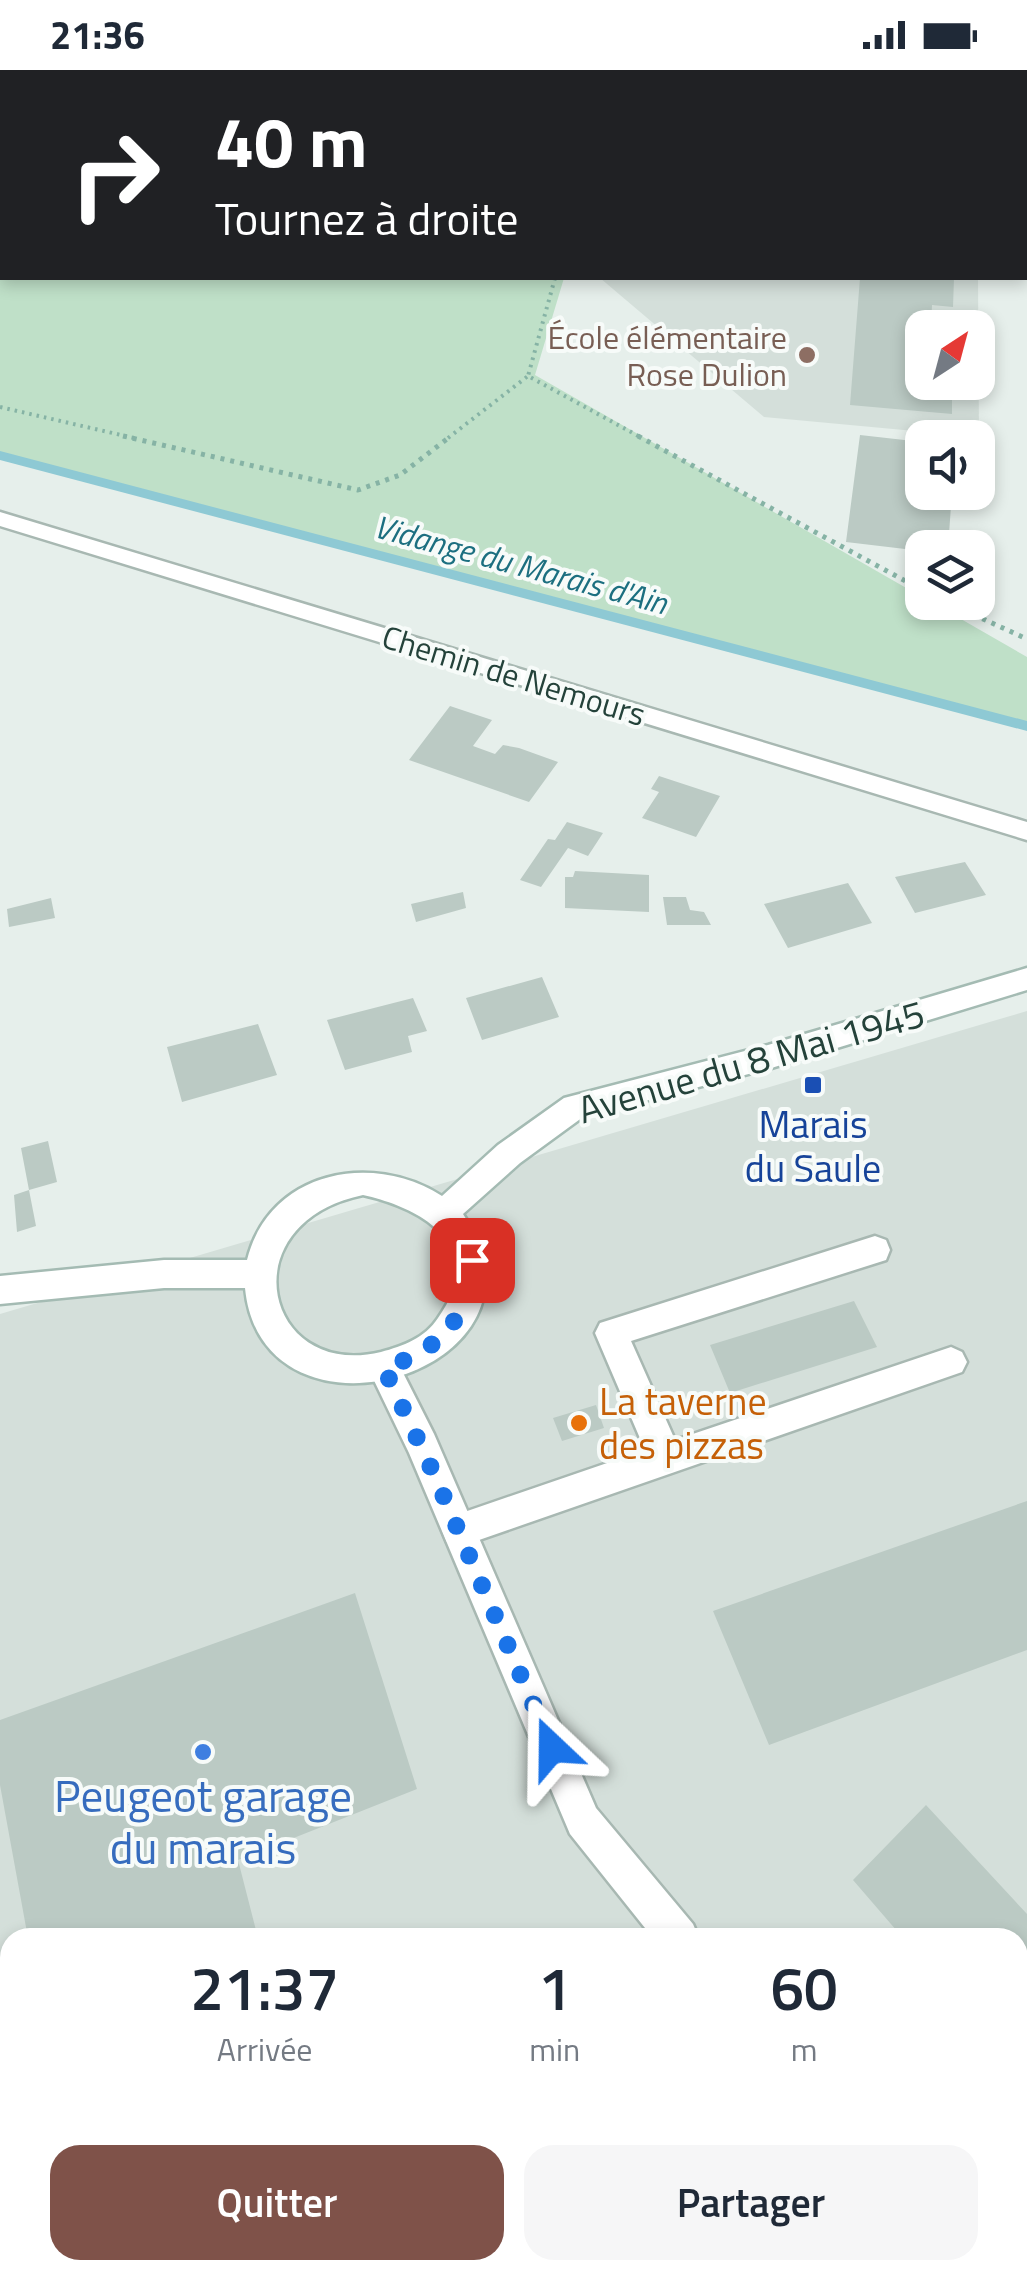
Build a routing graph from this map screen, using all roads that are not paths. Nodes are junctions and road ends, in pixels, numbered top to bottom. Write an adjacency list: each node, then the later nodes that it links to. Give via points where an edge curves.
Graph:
1 (0, 519): 2 (street, Chemin de Nemours)
2 (1027, 831)
3 (1027, 980): 4 (street, Avenue du 8 Mai 1945, via 574,1107)
4 (446, 1211): 6 (street, via 394,1184 332,1188 281,1222); 9 (street, via 472,1260 471,1288 442,1340)
5 (875, 1250): 10 (street, via 612,1333)
6 (258, 1274): 7 (street, via 164,1274); 9 (street, via 272,1328 293,1349 351,1371)
7 (0, 1290)
8 (950, 1362): 10 (street)
9 (384, 1368): 11 (street)
10 (666, 1459): 11 (street)
11 (459, 1530): 12 (street, via 583,1822)
12 (671, 1928)

